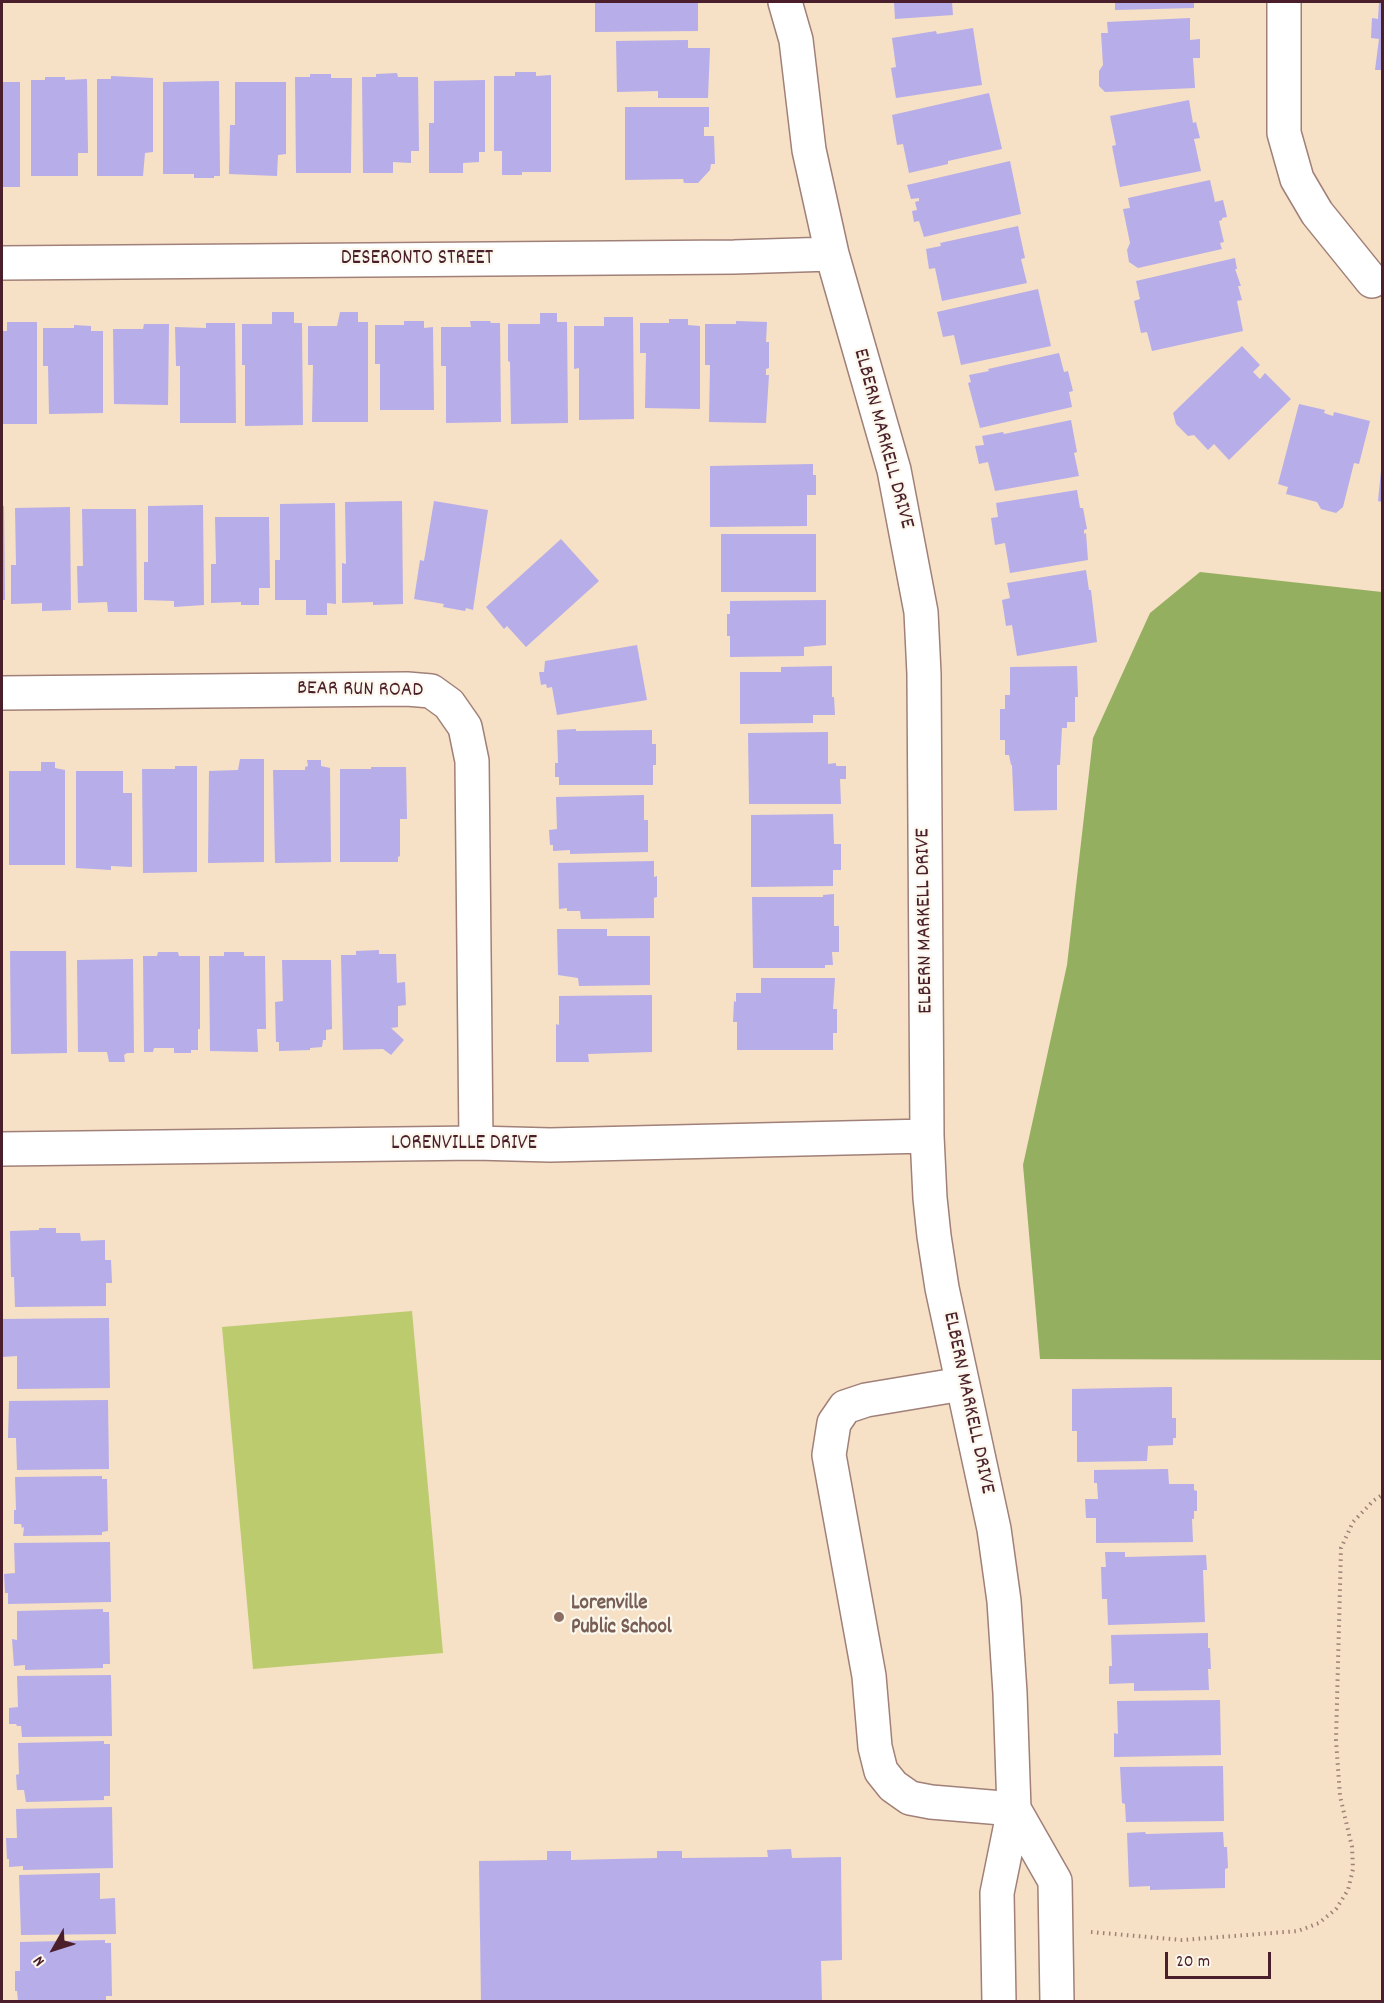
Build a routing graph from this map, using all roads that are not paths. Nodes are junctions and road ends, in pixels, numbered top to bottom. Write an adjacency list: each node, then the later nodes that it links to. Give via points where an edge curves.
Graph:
1 (785, 2): 4 (street, ELBERN MARKELL DRIVE)
2 (802, 2): 4 (street, ELBERN MARKELL DRIVE)
3 (1284, 2): 7 (street, via 1284,133 1297,179 1317,213)
4 (796, 40): 5 (street, ELBERN MARKELL DRIVE, via 809,150)
5 (832, 254): 6 (street, DESERONTO STREET); 9 (street, ELBERN MARKELL DRIVE, via 894,470 921,612)
6 (2, 263)
7 (1372, 281)
8 (2, 693): 10 (street, BEAR RUN ROAD, via 407,689 431,691 449,704 465,727 472,761)
9 (927, 1136): 10 (street, LORENVILLE DRIVE, via 550,1145); 12 (street, ELBERN MARKELL DRIVE, via 934,1236)
10 (476, 1143): 11 (street, LORENVILLE DRIVE)
11 (2, 1149)
12 (962, 1384): 13 (street, ELBERN MARKELL DRIVE, via 994,1529 1004,1601); 13 (street, via 845,1407 834,1423 829,1455 869,1676 881,1771 910,1798)
13 (1014, 1809): 14 (street, ELBERN MARKELL DRIVE, via 998,1893); 15 (street, ELBERN MARKELL DRIVE, via 1054,1881)
14 (999, 2001)
15 (1057, 2001)

